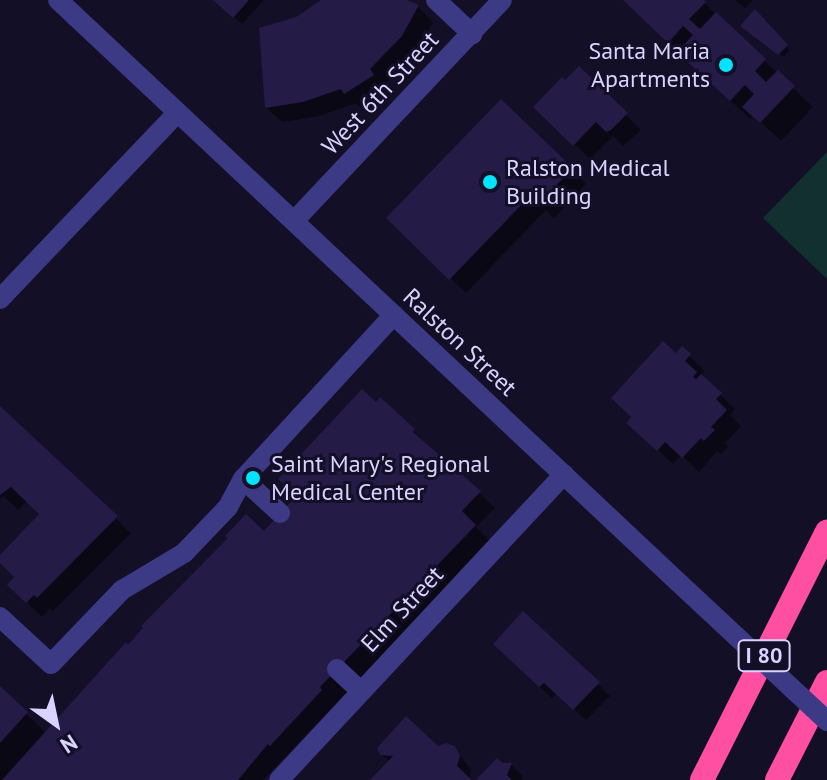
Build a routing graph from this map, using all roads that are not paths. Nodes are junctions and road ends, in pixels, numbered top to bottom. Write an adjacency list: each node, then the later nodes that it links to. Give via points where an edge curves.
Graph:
1 (58, 0): 5 (street, Ralston Street)
2 (436, 0): 4 (street)
3 (502, 0): 4 (street, West 6th Street)
4 (472, 34): 6 (street, West 6th Street)
5 (177, 113): 6 (street, Ralston Street); 7 (street)
6 (294, 221): 8 (street, Ralston Street)
7 (0, 299)
8 (394, 315): 9 (street, Ralston Street); 10 (street)
9 (564, 474): 16 (street, Elm Street); 17 (street, Ralston Street, bridge)
10 (243, 479): 11 (street); 13 (street, via 228,507 184,553 122,590 51,664)
11 (280, 513)
12 (827, 532): 19 (highway, I 80)
13 (0, 617)
14 (337, 669): 16 (street)
15 (827, 682): 20 (highway, I 80)
16 (361, 691): 18 (street, Elm Street)
17 (827, 721)
18 (279, 780)
19 (702, 780)
20 (777, 780)

